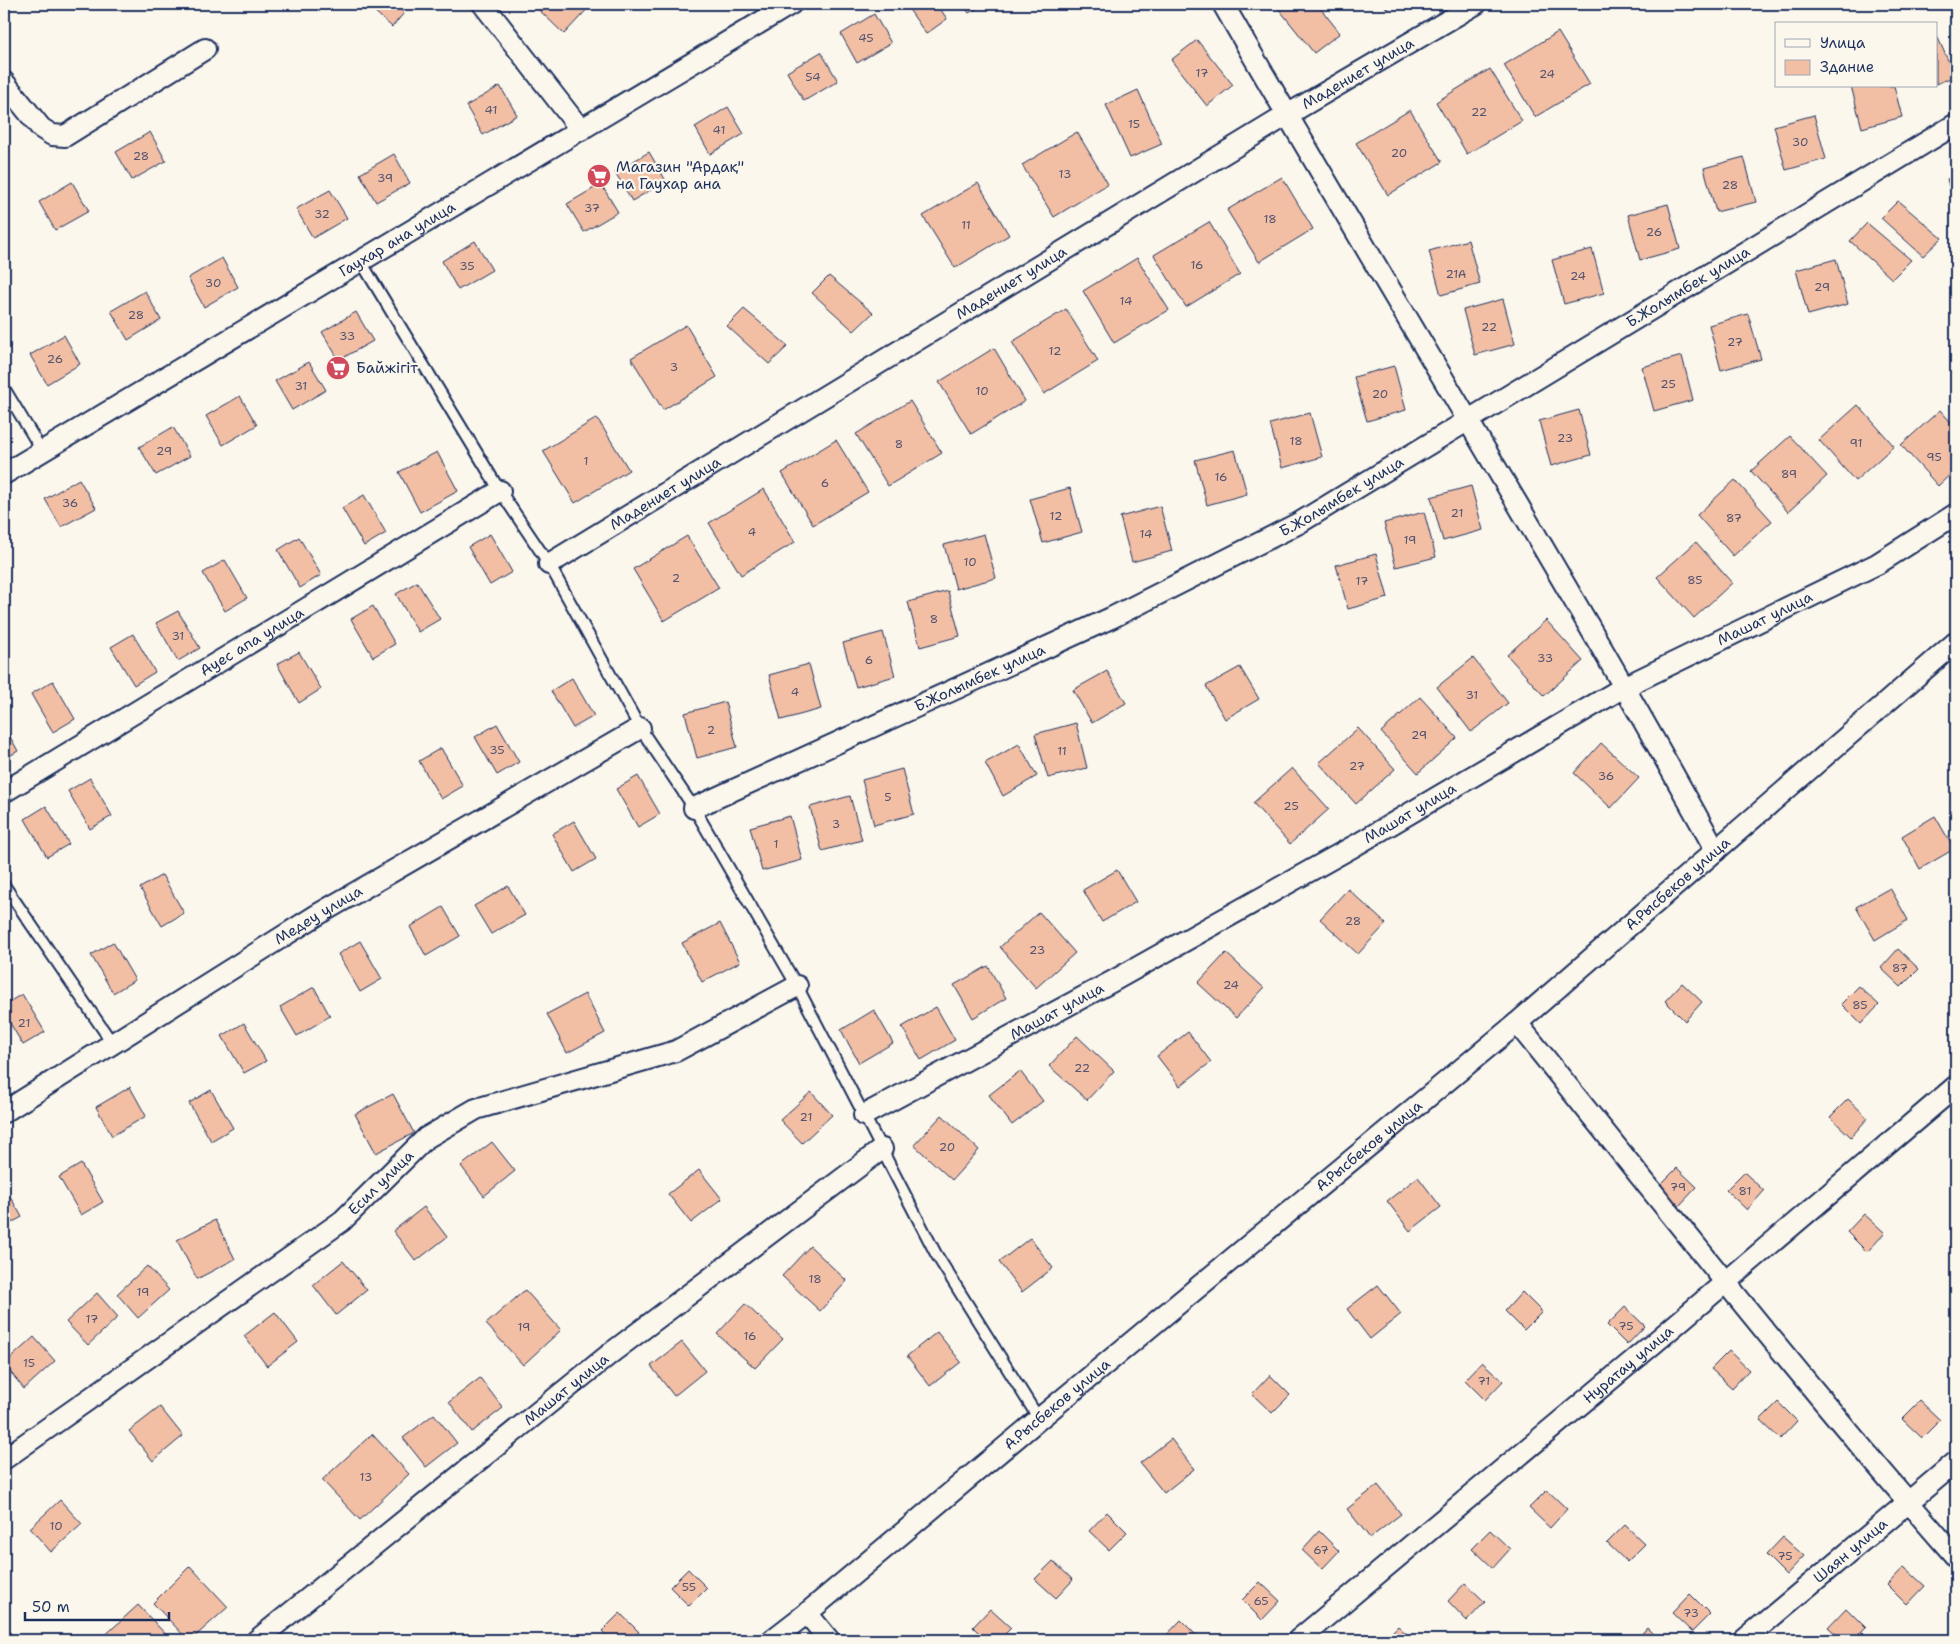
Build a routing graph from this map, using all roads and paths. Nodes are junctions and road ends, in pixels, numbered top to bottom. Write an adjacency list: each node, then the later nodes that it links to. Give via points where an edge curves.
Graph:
1 (483, 4): 9 (street)
2 (790, 4): 9 (street, Гаухар ана улица)
3 (1223, 4): 7 (street)
4 (1476, 4): 7 (street, Мадениет улица)
5 (205, 49): 6 (street, via 65,136 52,135 41,128)
6 (4, 82)
7 (1287, 115): 12 (street); 17 (street, Мадениет улица)
8 (1956, 124): 12 (street, Б.Жолымбек улица)
9 (581, 130): 10 (street, Гаухар ана улица)
10 (360, 260): 13 (street, Гаухар ана улица); 15 (lane)
11 (4, 388): 13 (lane)
12 (1469, 419): 19 (street); 22 (street, Б.Жолымбек улица, via 1299,523 1145,601)
13 (42, 451): 14 (street, Гаухар ана улица)
14 (4, 474)
15 (500, 491): 17 (lane); 21 (street, Ауес апа улица)
16 (1956, 514): 19 (street, Машат улица, via 1876,564)
17 (549, 564): 20 (lane)
18 (1956, 642): 23 (street, А.Рысбеков улица)
19 (1624, 687): 23 (street); 30 (street, Машат улица, via 1347,850 1113,982)
20 (640, 728): 22 (lane); 27 (street, Медеу улица, via 317,916)
21 (4, 792)
22 (694, 808): 25 (lane)
23 (1716, 851): 26 (street, А.Рысбеков улица)
24 (4, 885): 27 (lane)
25 (797, 986): 30 (lane); 34 (street, Есил улица, via 676,1051 476,1109 434,1133 342,1221)
26 (1517, 1023): 32 (street); 33 (street, А.Рысбеков улица)
27 (113, 1044): 29 (street, Медеу улица)
28 (1956, 1086): 32 (street, Нуратау улица)
29 (4, 1112)
30 (864, 1115): 31 (lane)
31 (882, 1149): 33 (lane, via 936,1254); 39 (street, Машат улица, via 611,1353)
32 (1726, 1282): 36 (street); 42 (street, Нуратау улица)
33 (1039, 1419): 38 (street, А.Рысбеков улица)
34 (4, 1459)
35 (1956, 1462): 36 (street, Шаян улица)
36 (1908, 1502): 37 (street); 43 (street, Шаян улица)
37 (1956, 1557)
38 (807, 1613): 40 (street, А.Рысбеков улица); 41 (street)
39 (257, 1640)
40 (772, 1640)
41 (830, 1640)
42 (1298, 1640)
43 (1744, 1640)

